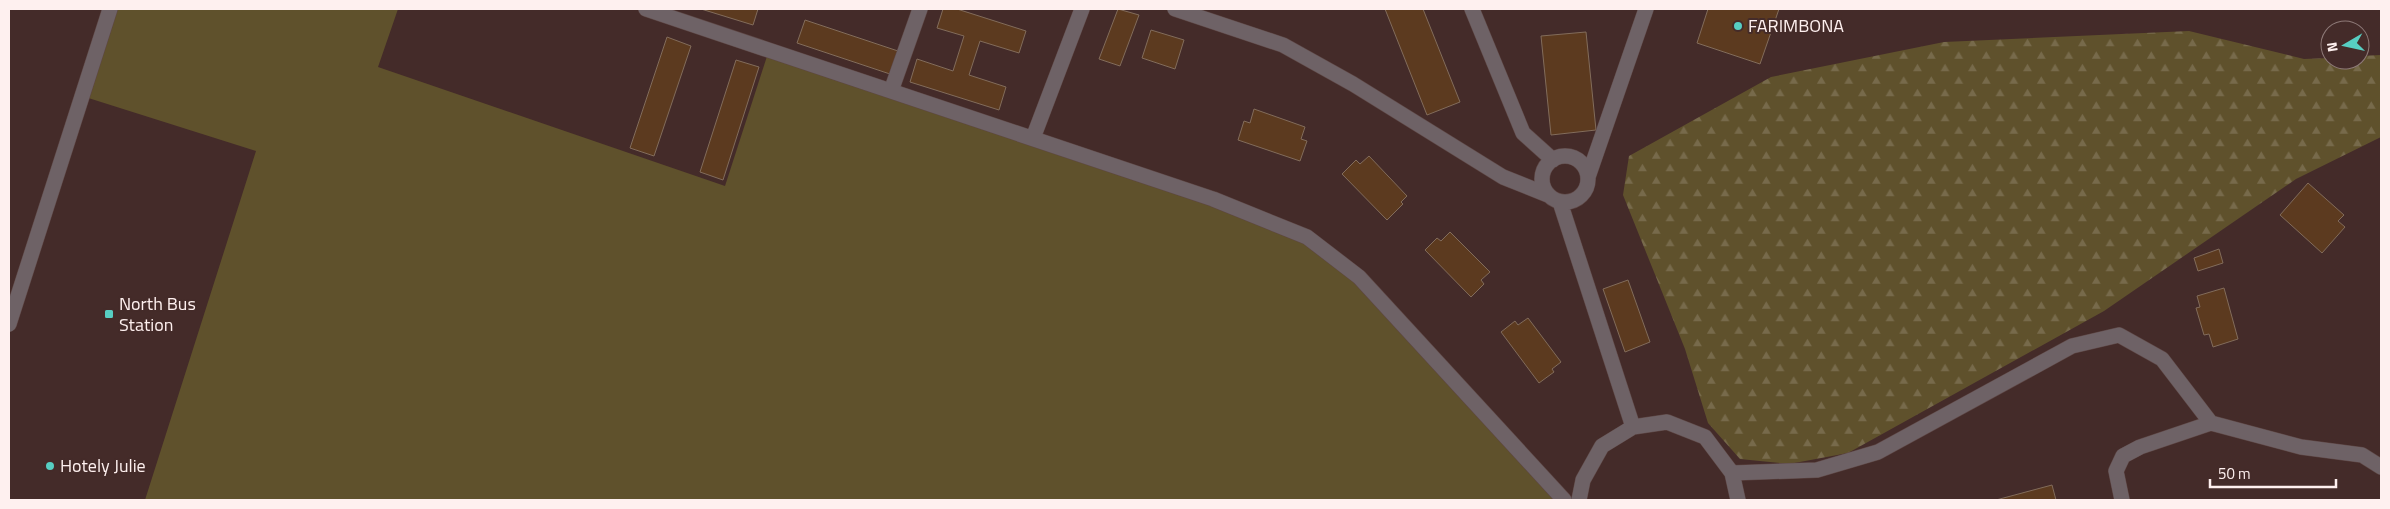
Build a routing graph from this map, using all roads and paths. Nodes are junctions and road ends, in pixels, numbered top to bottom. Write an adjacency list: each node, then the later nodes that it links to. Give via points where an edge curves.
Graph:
1 (110, 9): 13 (street)
2 (646, 9): 8 (street)
3 (920, 9): 8 (street)
4 (1082, 9): 9 (street)
5 (1175, 9): 12 (street, via 1283,45 1353,84 1503,177)
6 (1472, 9): 10 (street, via 1523,134)
7 (1646, 9): 11 (street)
8 (891, 91): 9 (street)
9 (1033, 138): 18 (street, via 1213,199 1307,237 1359,277)
10 (1553, 160): 11 (street, via 1576,158); 12 (street, via 1543,172 1544,188)
11 (1588, 177): 12 (street, via 1586,191 1575,201)
12 (1554, 199): 15 (street)
13 (9, 324)
14 (2211, 422): 16 (street, via 2301,447 2362,454); 17 (street, via 2162,359 2119,335 2072,346 1878,452 1817,470); 21 (street, via 2123,456 2116,471)
15 (1633, 427): 17 (street, via 1667,422 1705,437); 19 (street, via 1602,446 1583,480)
16 (2381, 467)
17 (1732, 473): 20 (street)
18 (1564, 500)
19 (1579, 500)
20 (1738, 500)
21 (2122, 500)

